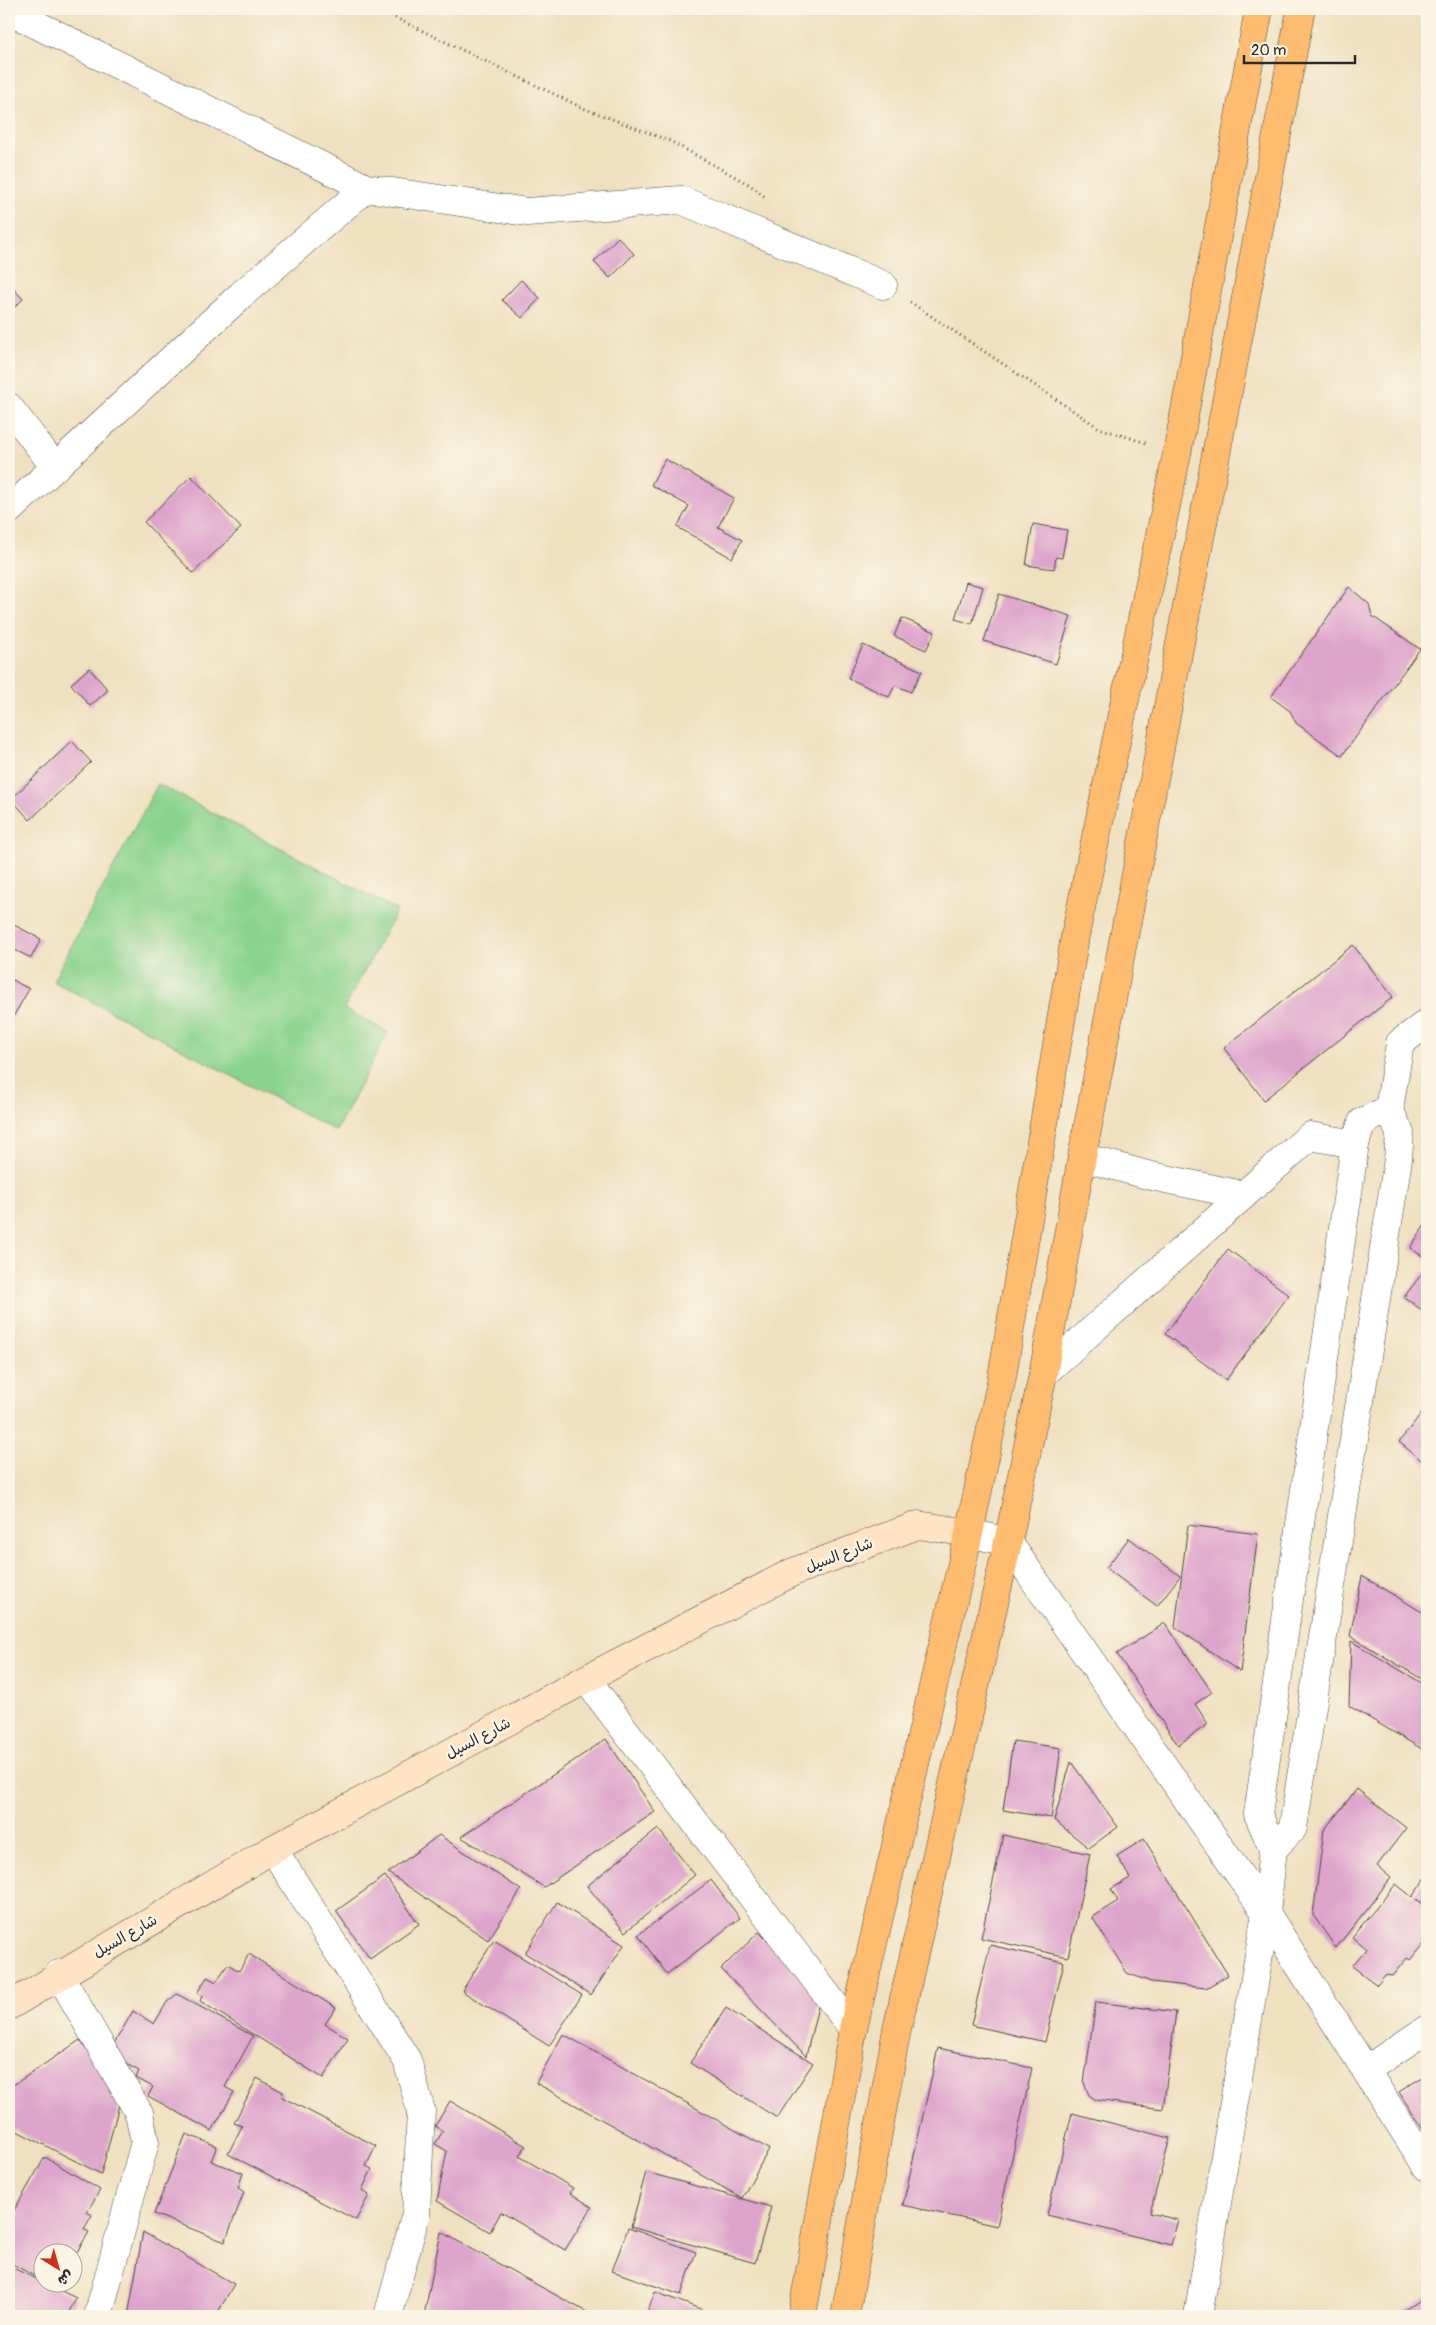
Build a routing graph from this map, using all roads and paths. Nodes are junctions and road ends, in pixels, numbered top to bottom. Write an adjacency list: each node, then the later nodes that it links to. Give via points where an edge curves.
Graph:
1 (1259, 9): 15 (main road, via 1177,454 1075,936 1002,1377)
2 (1301, 9): 12 (main road)
3 (9, 11): 4 (street)
4 (366, 188): 5 (street, via 527,212 681,200); 7 (street, via 234,302)
5 (883, 284)
6 (9, 407): 7 (street)
7 (56, 467): 8 (street)
8 (9, 510)
9 (1427, 1024): 10 (street, via 1400,1043)
10 (1389, 1109): 11 (street, via 1362,1122); 19 (street, via 1400,1133 1395,1178 1293,1828)
11 (1355, 1144): 13 (street, via 1310,1136); 19 (street, via 1258,1814)
12 (1082, 1157): 13 (street); 14 (main road)
13 (1242, 1195): 14 (street)
14 (1043, 1374): 16 (main road)
15 (969, 1533): 16 (street); 17 (street, شارع السيل, via 918,1525 793,1572); 23 (main road)
16 (1008, 1542): 20 (street); 30 (main road, via 897,2029)
17 (586, 1680): 18 (street, شارع السيل); 23 (street)
18 (273, 1849): 21 (street, شارع السيل); 28 (street, via 407,2060 422,2111 416,2214)
19 (1273, 1849): 20 (street)
20 (1266, 1913): 25 (street); 31 (street)
21 (59, 1974): 22 (street, شارع السيل); 27 (street, via 139,2113 145,2142)
22 (9, 2006)
23 (853, 2029): 29 (main road)
24 (1427, 2029): 25 (street)
25 (1366, 2070): 26 (street)
26 (1427, 2167)
27 (98, 2316)
28 (388, 2316)
29 (802, 2316)
30 (845, 2316)
31 (1198, 2316)

